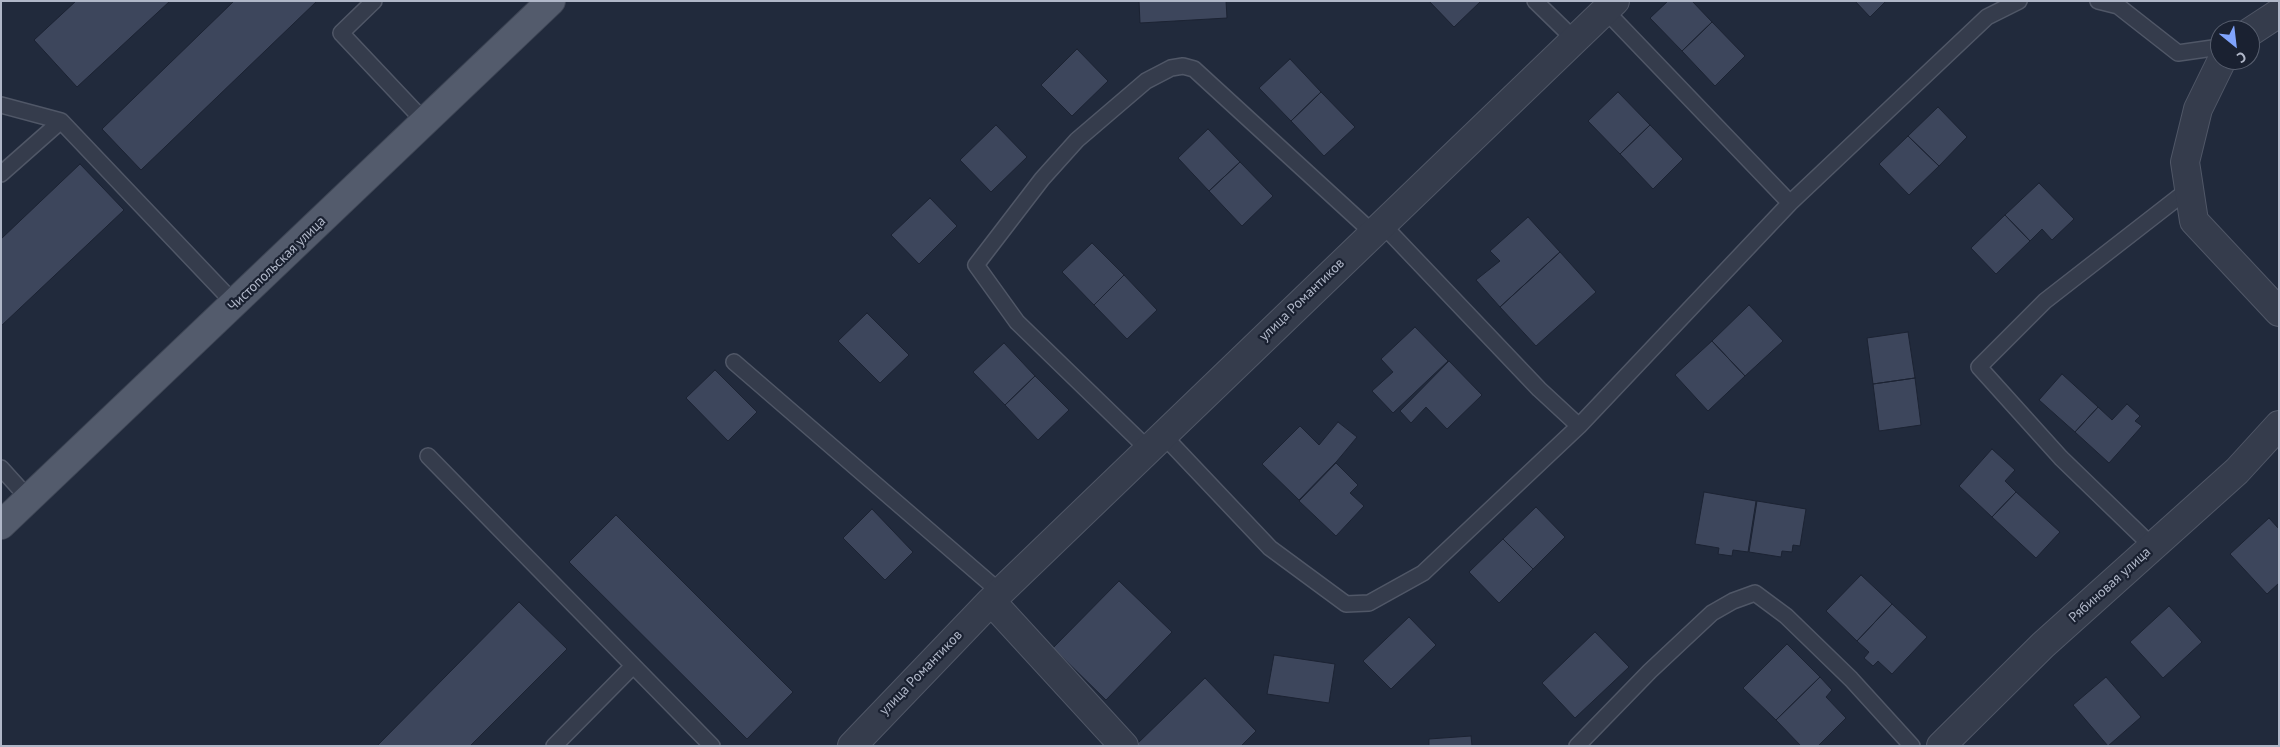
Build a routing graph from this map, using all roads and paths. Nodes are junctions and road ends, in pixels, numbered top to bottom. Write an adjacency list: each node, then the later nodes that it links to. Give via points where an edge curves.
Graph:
1 (374, 1): 14 (lane, via 341,32)
2 (551, 1): 14 (main road, Чистопольская улица)
3 (1535, 1): 9 (lane)
4 (2019, 1): 17 (lane, via 1987,17)
5 (2098, 1): 10 (lane, via 2118,6 2178,53)
6 (1610, 6): 9 (street, улица Романтиков); 17 (lane)
7 (2279, 13): 8 (street)
8 (2260, 25)
9 (1574, 39): 18 (street, улица Романтиков)
10 (2210, 48)
11 (2217, 70): 16 (street, via 2198,109 2185,162)
12 (1, 105): 13 (lane)
13 (61, 120): 15 (lane); 19 (lane)
14 (424, 121): 19 (main road, Чистопольская улица)
15 (1, 174)
16 (2189, 189): 20 (street, via 2194,221); 29 (lane, via 2045,301 1978,367 2061,458)
17 (1790, 203): 23 (lane)
18 (1377, 228): 23 (lane); 24 (street, улица Романтиков); 24 (lane, via 1194,69 1183,66 1171,68 1146,81 1077,140 1042,179 976,265 1017,322)
19 (235, 304): 27 (main road, Чистопольская улица)
20 (2279, 312)
21 (734, 362): 30 (lane)
22 (2279, 425): 29 (street, Рябиновая улица, via 2237,471)
23 (1579, 426): 24 (lane, via 1423,573 1369,603 1346,604 1270,548)
24 (1156, 442): 30 (street, улица Романтиков)
25 (428, 456): 31 (lane)
26 (1, 468): 27 (lane)
27 (29, 499): 28 (main road, Чистопольская улица)
28 (1, 525)
29 (2153, 547): 38 (street, Рябиновая улица, via 2044,645)
30 (995, 596): 34 (street, улица Романтиков); 35 (street)
31 (632, 666): 32 (lane); 33 (lane)
32 (554, 746)
33 (712, 746)
34 (852, 746)
35 (1124, 746)
36 (1577, 746): 37 (lane, via 1712,613 1755,593 1786,616 1851,679)
37 (1912, 746)
38 (1941, 746)

